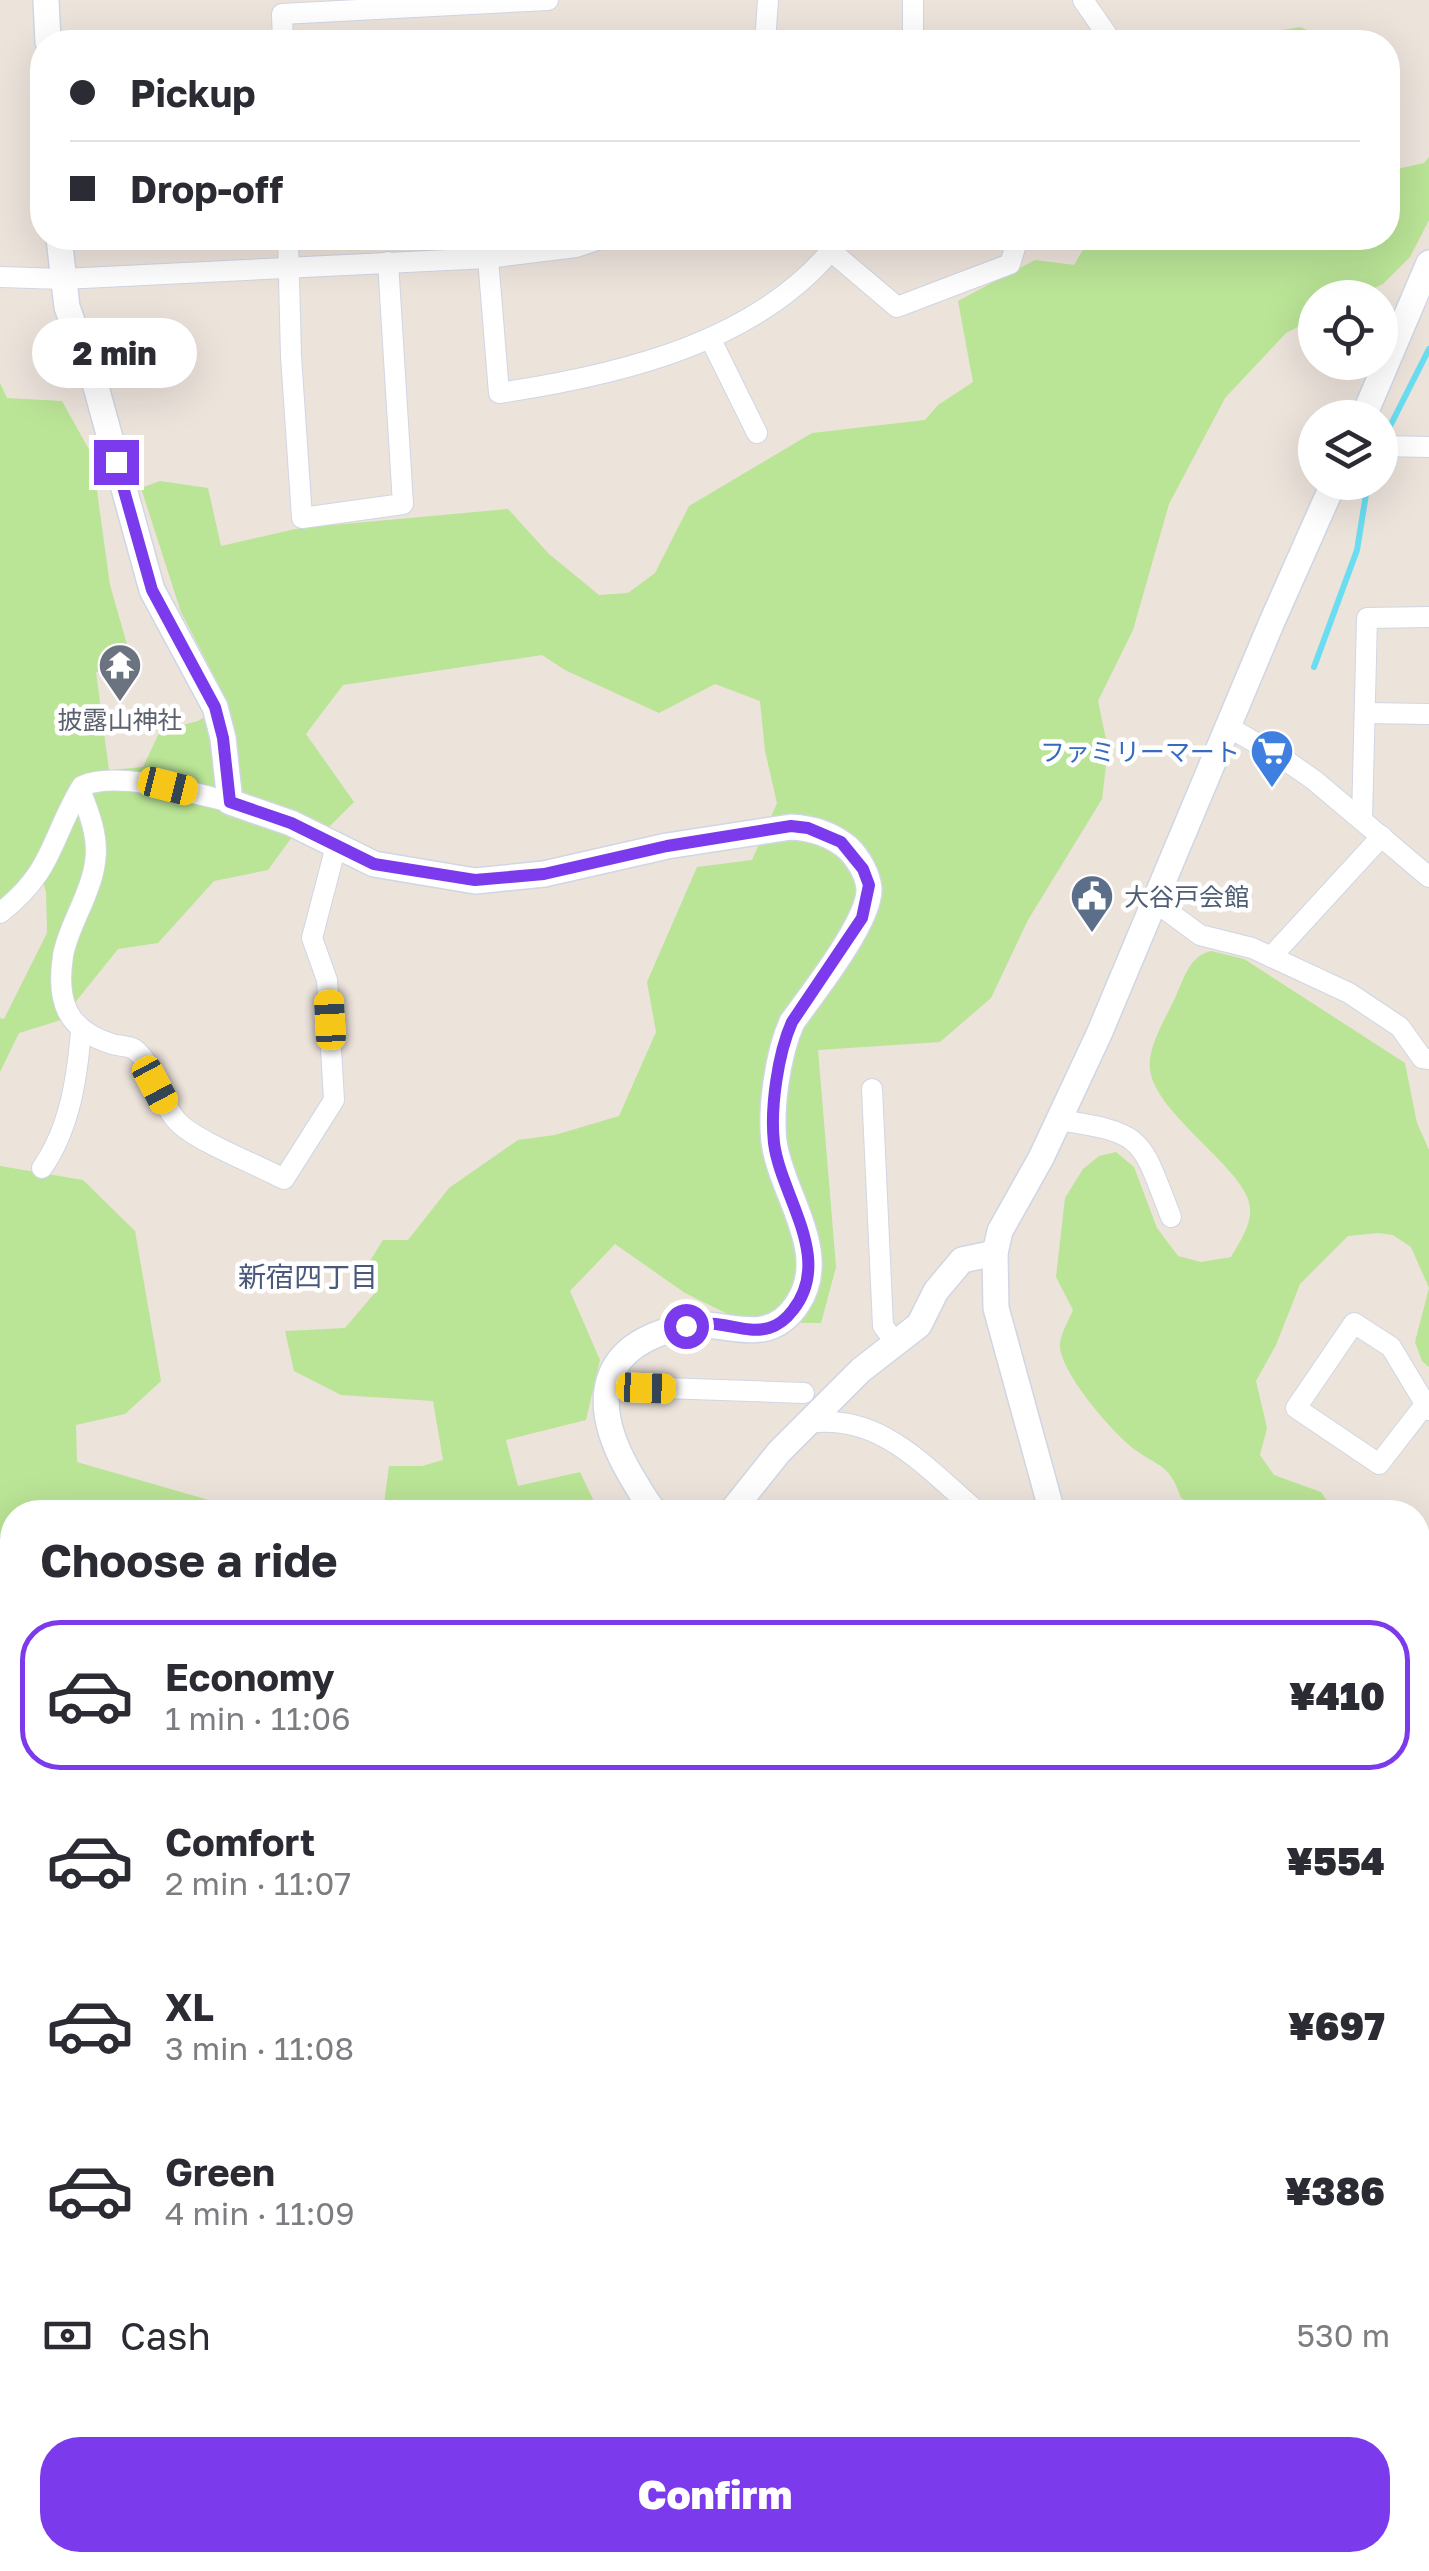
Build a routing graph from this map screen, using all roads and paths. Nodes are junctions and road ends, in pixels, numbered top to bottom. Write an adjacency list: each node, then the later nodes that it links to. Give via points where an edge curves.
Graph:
1 (46, 0): 6 (street)
2 (548, 0): 7 (street, via 282,14)
3 (768, 0): 8 (street)
4 (913, 0): 9 (street)
5 (1082, 0): 10 (street)
6 (47, 30)
7 (283, 30)
8 (766, 30)
9 (913, 30)
10 (1103, 30)
11 (60, 250): 22 (street)
12 (288, 250): 20 (street)
13 (552, 250): 17 (street)
14 (830, 250): 24 (street, via 784,296)
15 (842, 250): 16 (street, via 897,307 1010,264)
16 (1014, 250)
17 (488, 258): 18 (street); 24 (street, via 499,393 576,382)
18 (388, 262): 20 (street); 20 (street, via 402,504 302,518)
19 (1429, 263): 23 (street)
20 (289, 265): 22 (street)
21 (0, 277): 22 (street)
22 (63, 279): 35 (street, via 152,590 215,707)
23 (1420, 303): 25 (street)
24 (710, 338): 26 (street)
25 (1372, 400)
26 (757, 433)
27 (1398, 446): 28 (street)
28 (1429, 447)
29 (1326, 500): 33 (street)
30 (1429, 617): 31 (street, via 1367,618)
31 (1365, 713): 32 (street); 36 (street)
32 (1429, 714)
33 (1230, 728): 36 (street, via 1282,757); 40 (street)
34 (80, 790): 35 (street, via 93,782 153,784); 41 (street, via 45,866); 43 (street, via 96,865 61,971 68,1014)
35 (230, 802): 38 (street)
36 (1362, 819): 37 (street)
37 (1382, 836): 39 (street); 42 (street)
38 (336, 846): 43 (street, via 312,938 328,980 334,1100 284,1179 186,1128 132,1048); 51 (street, via 384,866 492,880 791,826 841,842 863,869 869,885 862,918 792,1022 780,1064 774,1140 809,1260 799,1302 760,1330 686,1326 642,1342 625,1351)
39 (1429, 877)
40 (1154, 902): 42 (street, via 1200,936); 46 (street)
41 (0, 912)
42 (1272, 957): 44 (street, via 1349,992 1400,1027)
43 (81, 1030): 47 (street, via 78,1076)
44 (1429, 1059)
45 (872, 1089): 50 (street, via 883,1326)
46 (1059, 1120): 48 (street, via 1108,1128 1137,1142); 49 (street, via 1000,1231)
47 (42, 1168)
48 (1170, 1217)
49 (995, 1254): 50 (street, via 962,1260 919,1324); 58 (street, via 996,1308)
50 (896, 1343): 54 (street)
51 (607, 1386): 52 (street); 55 (street, via 610,1434)
52 (804, 1392)
53 (1426, 1408): 53 (street, via 1379,1464 1296,1408 1354,1323 1391,1347)
54 (809, 1424): 56 (street); 57 (street, via 864,1426 900,1445)
55 (648, 1500)
56 (741, 1500)
57 (964, 1500)
58 (1049, 1500)

